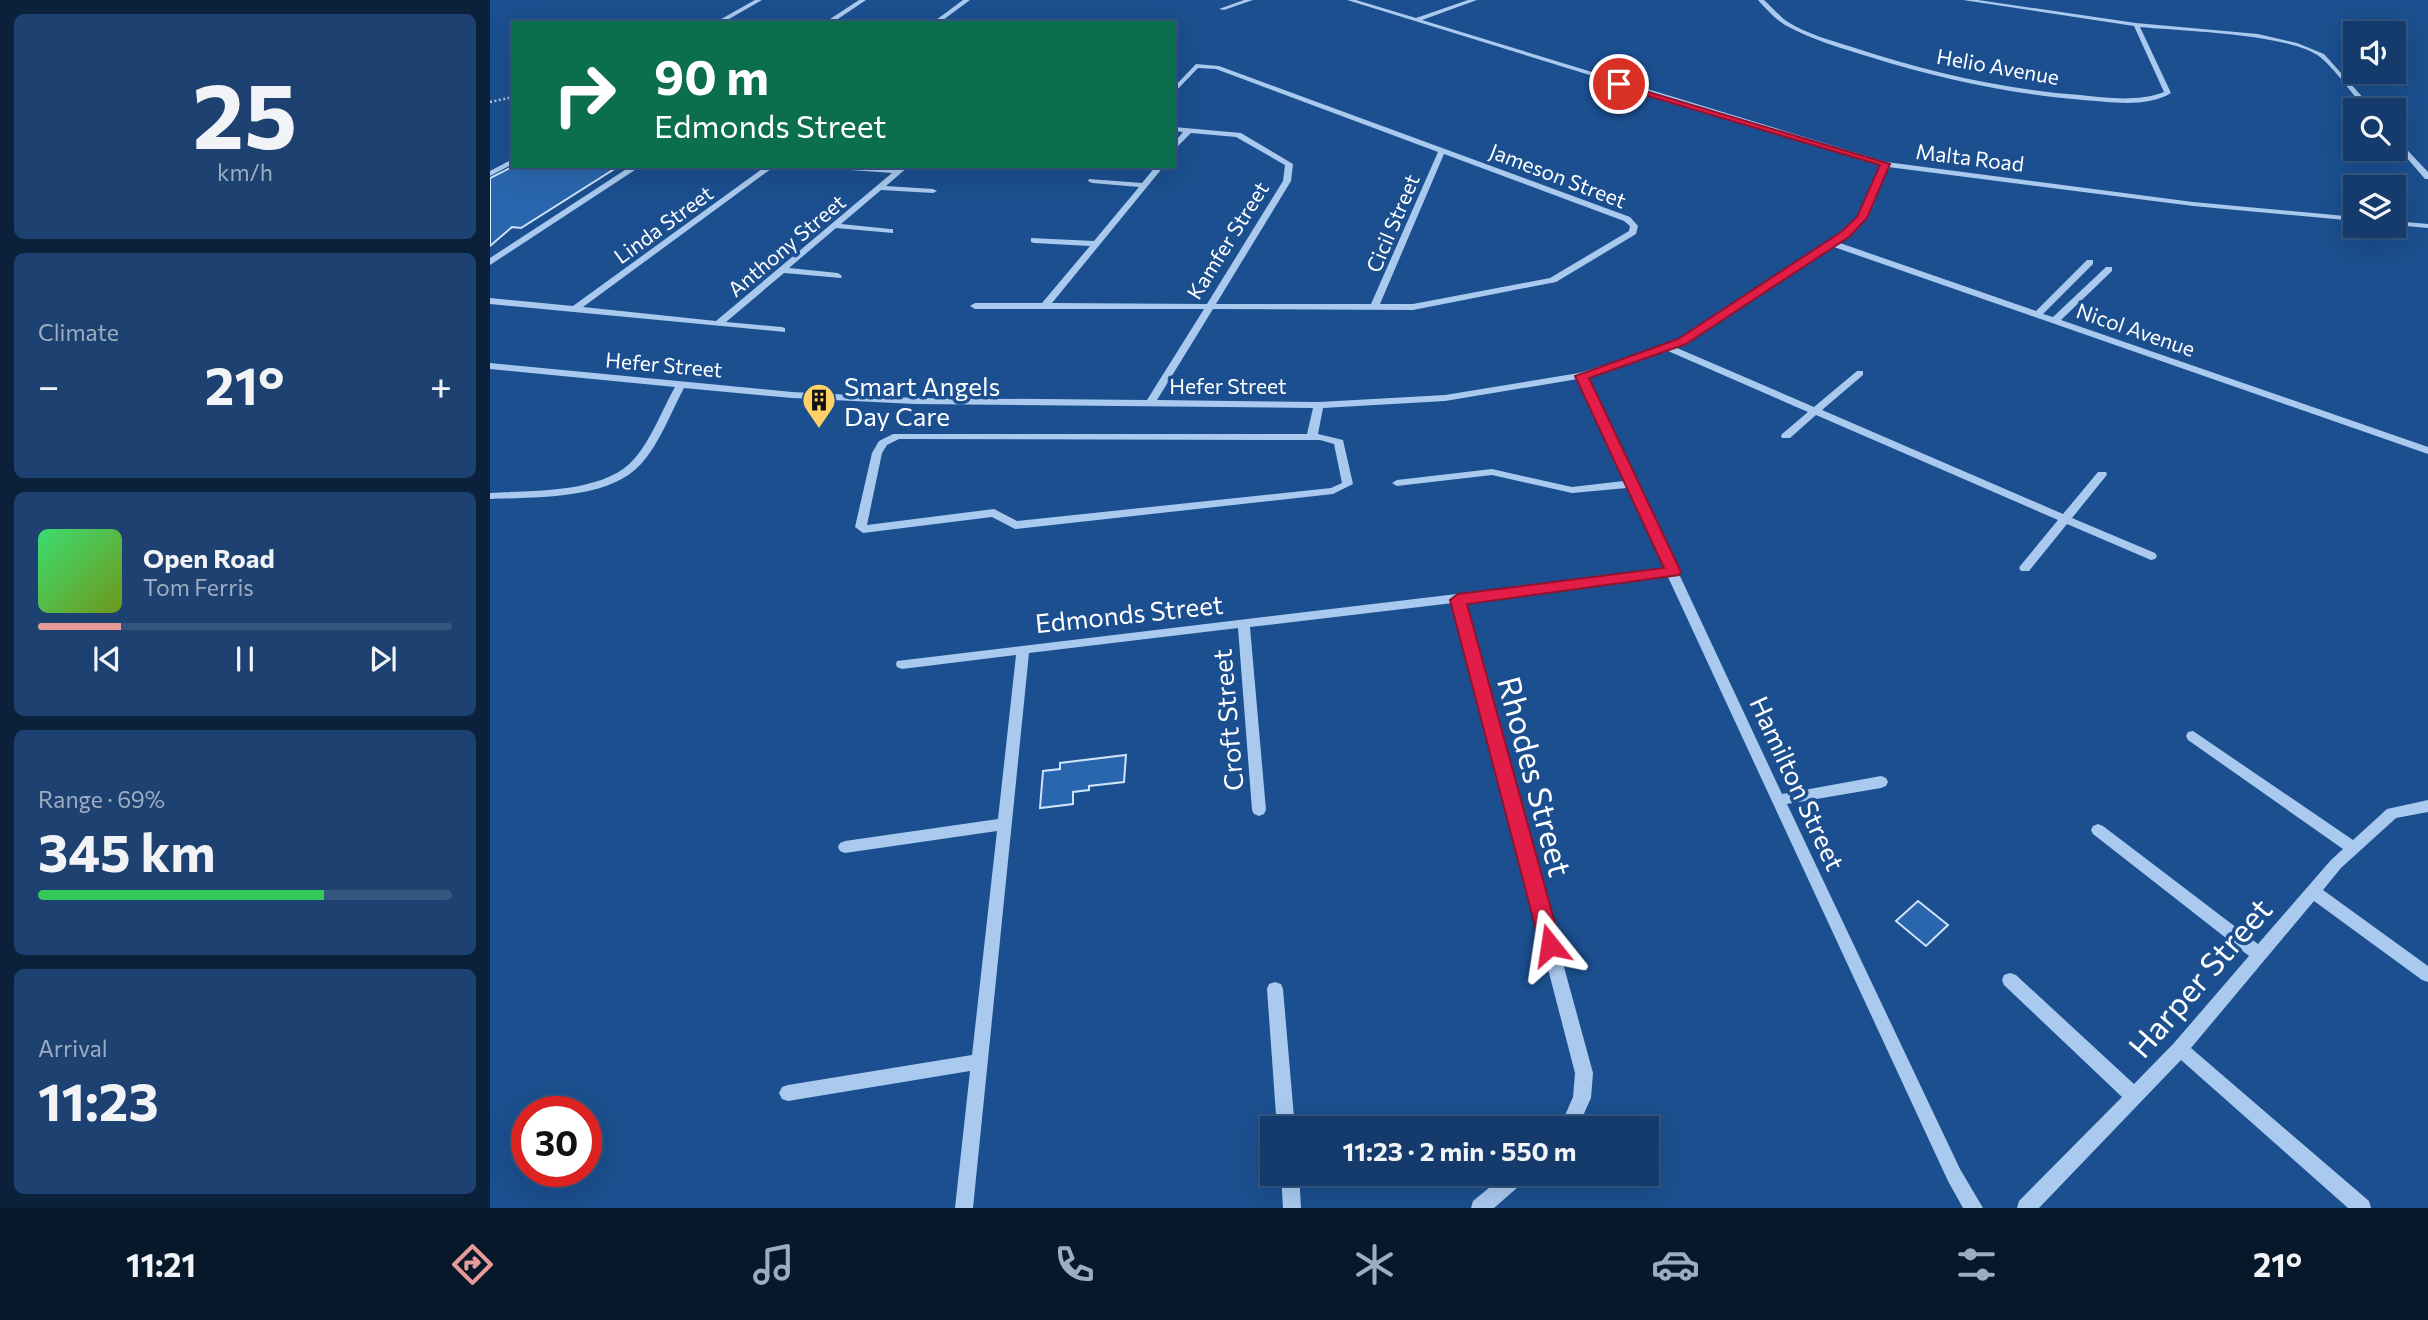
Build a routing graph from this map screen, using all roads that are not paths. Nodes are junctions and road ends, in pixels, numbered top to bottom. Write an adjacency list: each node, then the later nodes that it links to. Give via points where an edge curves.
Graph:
1 (759, 0): 11 (street)
2 (863, 0): 12 (street)
3 (967, 0): 13 (street)
4 (1250, 0): 9 (street)
5 (1350, 0): 10 (street, Malta Road)
6 (1474, 0): 10 (street)
7 (1761, 0): 14 (street, Helio Avenue, via 1784,22 1814,36 1955,79 2073,96 2154,100 2168,93 2167,88)
8 (1966, 0): 14 (street)
9 (1222, 9)
10 (1416, 20): 23 (street, Malta Road)
11 (721, 21)
12 (830, 21)
13 (938, 21)
14 (2136, 25): 16 (street, via 2258,36 2295,44 2322,55)
15 (1176, 89): 20 (street, Jameson Street, via 1196,66 1214,66)
16 (2360, 98)
17 (1176, 129): 18 (street, Kamfer Street)
18 (1189, 130): 19 (street); 51 (street, Kamfer Street, via 1238,135 1290,168 1287,181)
19 (1176, 146)
20 (1442, 151): 52 (street, Cicil Street); 52 (street, Jameson Street, via 1627,219 1633,223 1633,232 1544,283 1413,307)
21 (2406, 152): 30 (street)
22 (511, 162): 29 (street)
23 (1885, 164): 35 (street, Malta Road, via 2193,204); 41 (street, Hefer Street, via 1862,218)
24 (634, 168): 43 (street)
25 (768, 168): 53 (street, Linda Street)
26 (876, 168): 28 (street)
27 (1158, 168): 32 (street)
28 (902, 169): 33 (street, Anthony Street)
29 (490, 174)
30 (2428, 177)
31 (1092, 181): 32 (street)
32 (1144, 185): 42 (street)
33 (880, 188): 34 (street); 37 (street, Anthony Street)
34 (933, 191)
35 (2343, 218)
36 (2406, 224): 38 (street)
37 (837, 226): 39 (street); 45 (street, Anthony Street)
38 (2428, 226)
39 (890, 231)
40 (1034, 240): 42 (street)
41 (1831, 243): 54 (street, Nicol Avenue); 58 (street, Hefer Street)
42 (1094, 244): 50 (street)
43 (490, 262)
44 (2090, 262): 54 (street)
45 (784, 270): 47 (street); 56 (street, Anthony Street)
46 (2109, 270): 55 (street)
47 (838, 276)
48 (490, 301): 53 (street, Anthony Street)
49 (975, 306): 50 (street, Jameson Street)
50 (1045, 306): 51 (street, Jameson Street)
51 (1207, 307): 52 (street, Jameson Street); 63 (street, Kamfer Street)
52 (1374, 308)
53 (575, 309): 56 (street, Anthony Street)
54 (2037, 315): 55 (street, Nicol Avenue)
55 (2055, 321): 68 (street, Nicol Avenue)
56 (720, 323): 57 (street, Anthony Street)
57 (782, 330)
58 (1668, 348): 61 (street, Hefer Street); 65 (street)
59 (490, 366): 62 (street, Hefer Street)
60 (1860, 373): 65 (street)
61 (1581, 376): 64 (street, Hefer Street, via 1445,398); 71 (street, Hamilton Street)
62 (681, 384): 63 (street, Hefer Street, via 850,399); 72 (street, via 639,461 628,471 582,488)
63 (1150, 404): 64 (street, Hefer Street)
64 (1319, 405): 66 (street)
65 (1815, 412): 67 (street); 73 (street)
66 (1312, 436): 66 (street, via 897,436 883,443 877,453 861,527 872,530 994,513 1015,525 1344,488 1348,477 1339,442)
67 (1786, 436)
68 (2428, 451)
69 (2102, 474): 73 (street)
70 (1397, 483): 71 (street, via 1492,472 1572,490)
71 (1631, 484): 76 (street, Hamilton Street)
72 (490, 496)
73 (2065, 518): 74 (street); 75 (street)
74 (2151, 556)
75 (2025, 568)
76 (1674, 572): 77 (street, Edmonds Street); 83 (street, Hamilton Street)
77 (1458, 600): 78 (street, Edmonds Street); 100 (street, Rhodes Street, via 1584,1073 1582,1098)
78 (1244, 625): 79 (street, Edmonds Street); 85 (street, Croft Street)
79 (1023, 650): 80 (street); 86 (street, Edmonds Street)
80 (902, 663)
81 (2193, 736): 89 (street)
82 (1881, 782): 83 (street)
83 (1779, 800): 106 (street, Hamilton Street, via 1889,1039)
84 (2428, 806): 89 (street, Harper Street, via 2392,813)
85 (1259, 810)
86 (1004, 824): 88 (street); 96 (street, Edmonds Street)
87 (2098, 830): 91 (street)
88 (845, 847)
89 (2352, 847): 90 (street, Harper Street)
90 (2313, 891): 91 (street, Harper Street); 92 (street)
91 (2259, 954): 95 (street, Harper Street)
92 (2428, 975)
93 (2010, 980): 98 (street)
94 (1275, 989): 99 (street)
95 (2180, 1049): 98 (street, Harper Street); 108 (street)
96 (978, 1062): 97 (street); 103 (street, Edmonds Street)
97 (788, 1093)
98 (2134, 1096): 107 (street, Harper Street)
99 (1285, 1116)
100 (1573, 1116)
101 (1291, 1186): 104 (street)
102 (1506, 1186): 105 (street)
103 (964, 1208)
104 (1292, 1208)
105 (1479, 1208)
106 (1974, 1208)
107 (2026, 1208)
108 (2361, 1208)

